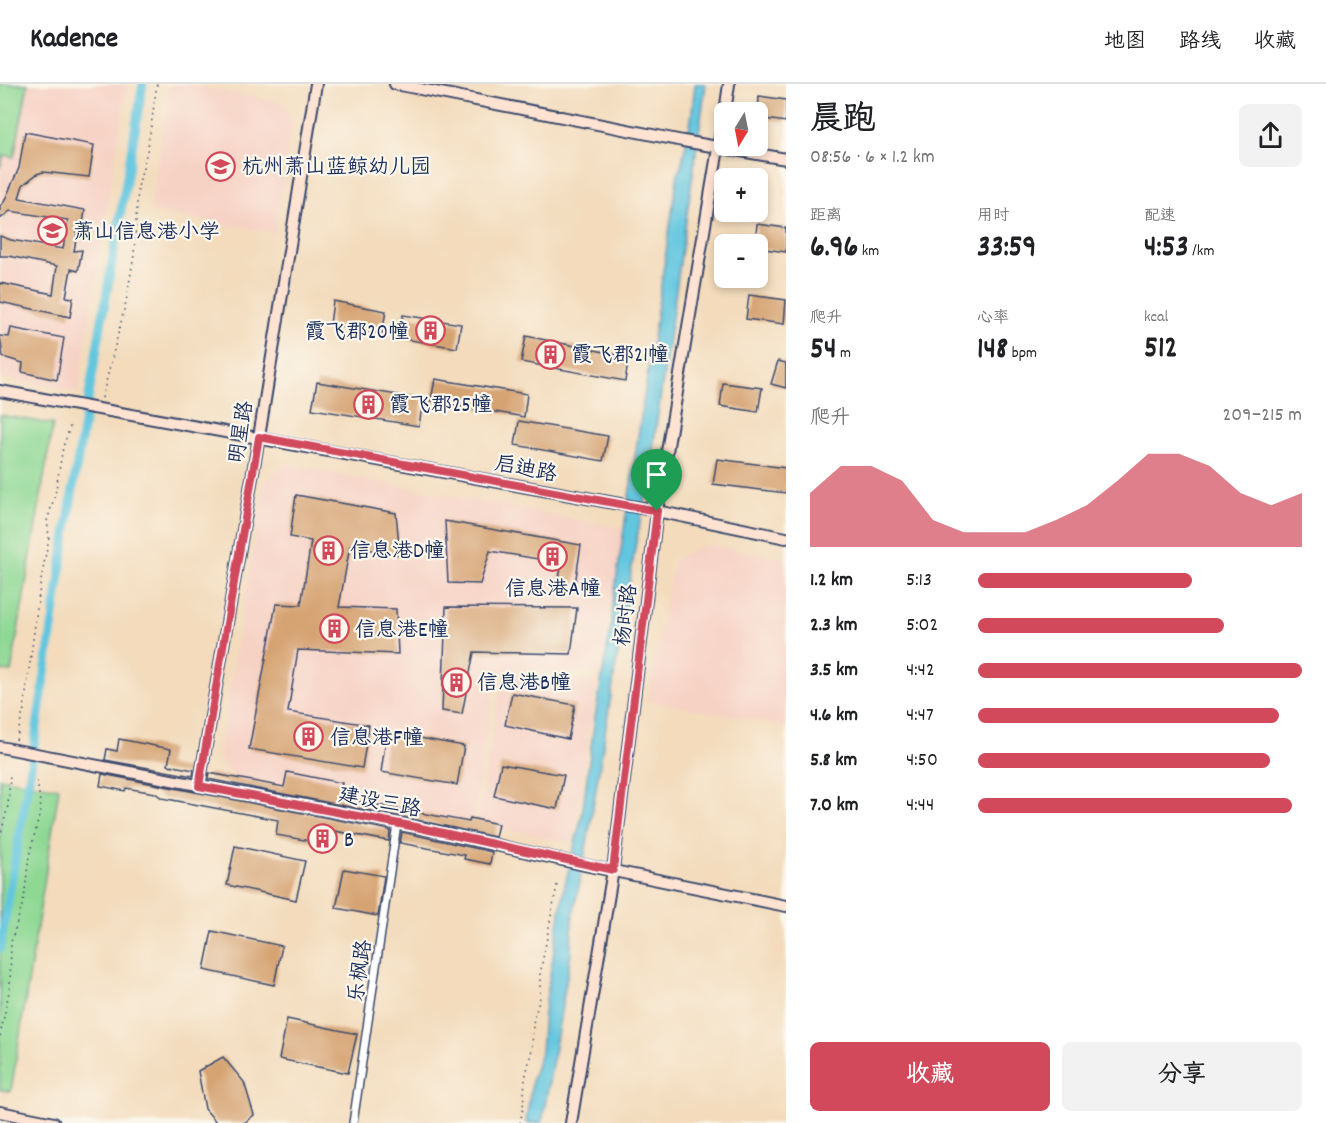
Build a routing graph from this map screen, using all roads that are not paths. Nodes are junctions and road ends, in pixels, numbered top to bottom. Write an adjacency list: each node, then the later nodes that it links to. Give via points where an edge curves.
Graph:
1 (316, 84): 10 (street, 明星路)
2 (395, 84): 5 (street)
3 (729, 84): 4 (street, 杨时路)
4 (726, 102)
5 (714, 146)
6 (717, 156): 11 (street, 杨时路)
7 (768, 156): 8 (street)
8 (786, 159)
9 (0, 391): 10 (street, 启迪路)
10 (259, 437): 11 (street, 启迪路); 14 (street, 明星路)
11 (652, 510): 12 (street, 启迪路); 16 (street, 杨时路)
12 (786, 538)
13 (0, 747): 14 (street, 建设三路, via 17,746 43,756)
14 (199, 786): 15 (street, 建设三路)
15 (397, 824): 16 (street, 建设三路); 20 (street, 乐枫路)
16 (613, 870): 17 (street, 建设三路); 21 (street, 杨时路)
17 (786, 906)
18 (0, 1112): 19 (street)
19 (54, 1123)
20 (353, 1123)
21 (571, 1123)

